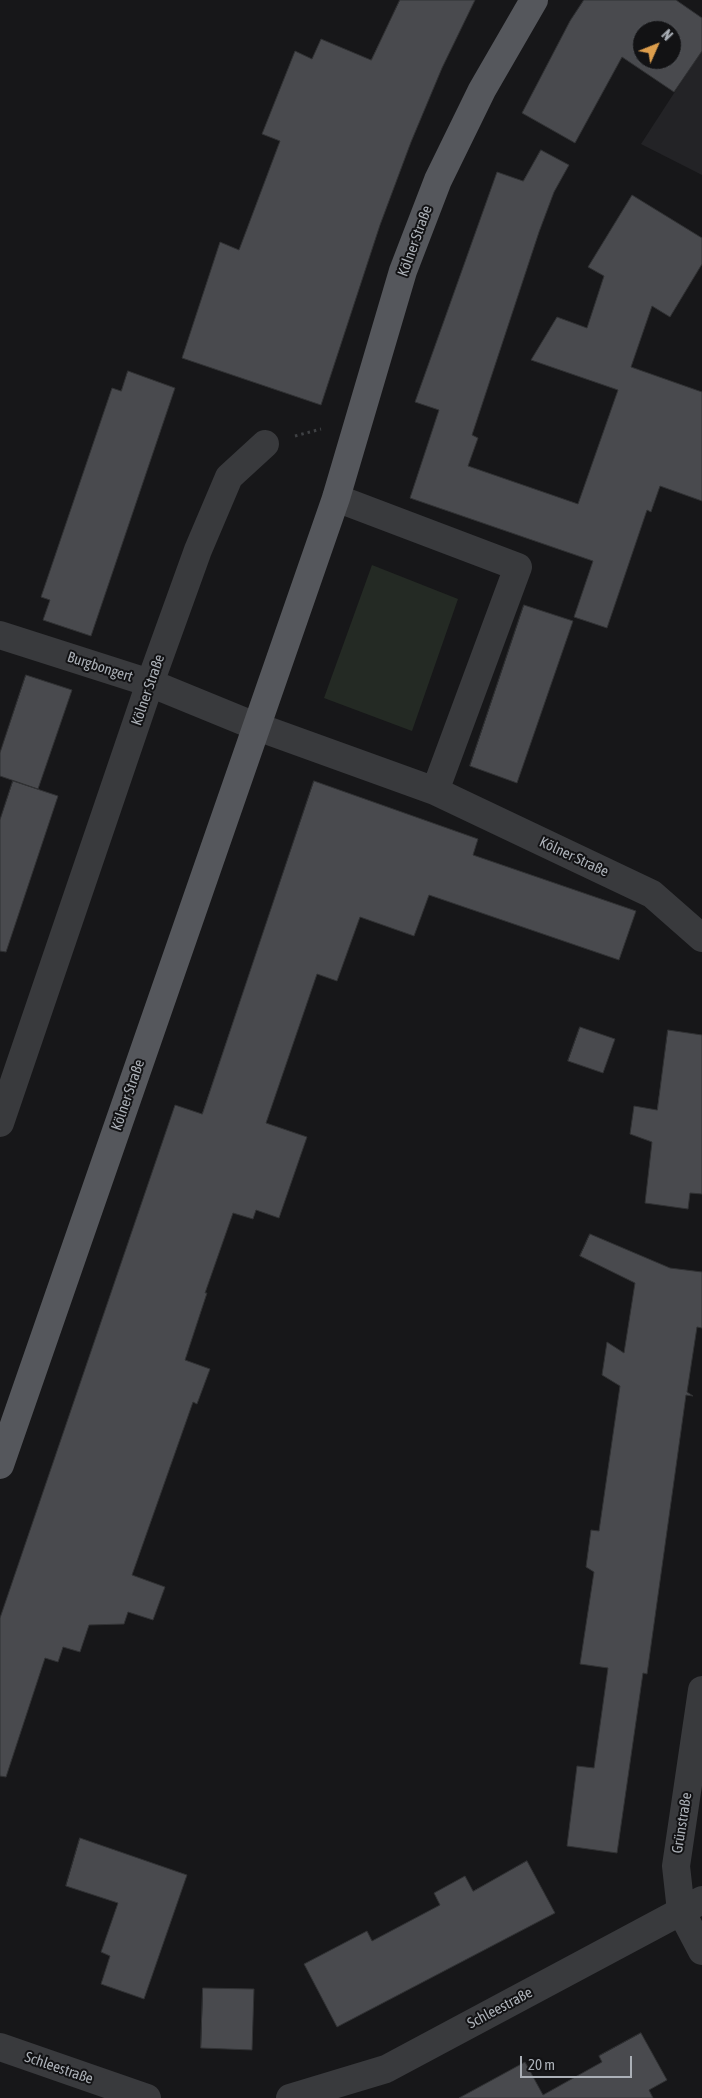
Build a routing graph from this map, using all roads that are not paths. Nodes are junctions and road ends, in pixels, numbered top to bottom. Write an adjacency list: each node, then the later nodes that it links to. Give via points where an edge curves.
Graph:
1 (534, 0): 3 (main road, Kölner Straße, via 482,90 438,180 403,271)
2 (265, 444): 5 (street, Kölner Straße, via 229,477 198,550)
3 (336, 498): 6 (main road, Kölner Straße); 7 (street, via 518,567)
4 (0, 635): 5 (street, Burgbongert)
5 (150, 683): 6 (street, Burgbongert); 9 (street, Kölner Straße)
6 (255, 726): 7 (street, Kölner Straße); 10 (main road, Kölner Straße)
7 (435, 791): 8 (street, Kölner Straße, via 652,894)
8 (702, 938)
9 (0, 1123)
10 (0, 1465)
11 (702, 1690): 12 (street, Grünstraße, via 676,1866)
12 (692, 1906): 13 (street, Grünstraße); 16 (street, Schleestraße, via 386,2069)
13 (702, 1951)
14 (0, 2048): 15 (street, Schleestraße)
15 (147, 2098)
16 (290, 2098)

